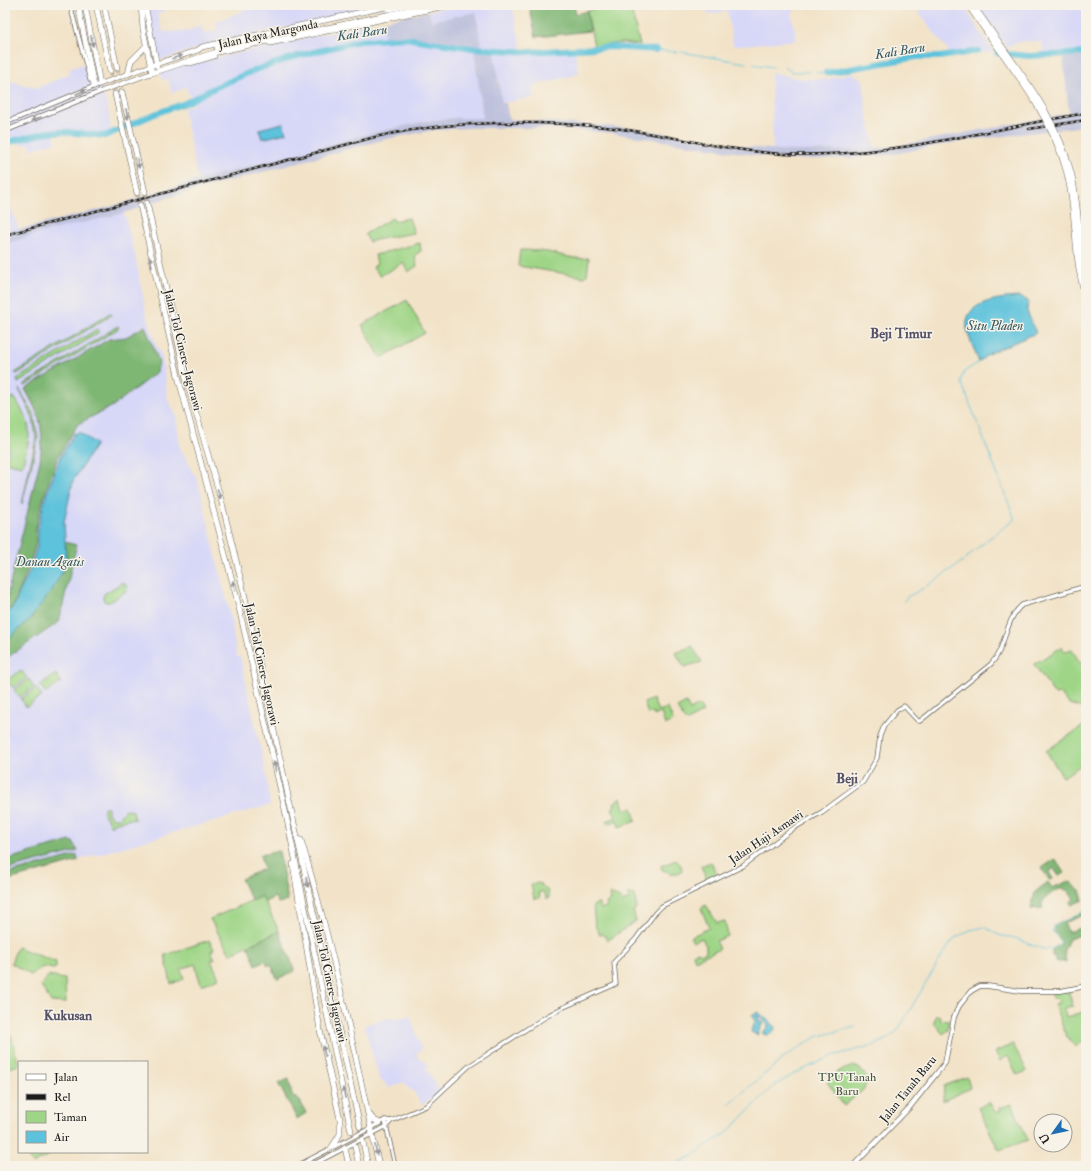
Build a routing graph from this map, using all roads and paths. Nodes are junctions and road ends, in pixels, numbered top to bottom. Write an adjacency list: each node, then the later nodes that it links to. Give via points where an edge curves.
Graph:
1 (70, 5): 24 (street)
2 (78, 5): 24 (highway)
3 (85, 5): 24 (highway, one-way to 24)
4 (96, 5): 20 (highway)
5 (105, 5): 19 (highway)
6 (141, 5): 16 (highway)
7 (145, 5): 17 (highway)
8 (394, 5): 15 (highway, Jalan Raya Margonda)
9 (409, 5): 15 (highway, Jalan Raya Margonda)
10 (432, 5): 15 (highway, Jalan Raya Margonda)
11 (450, 5): 15 (highway, Jalan Raya Margonda)
12 (968, 5): 14 (highway)
13 (973, 5): 14 (highway)
14 (982, 22): 33 (highway, bridge, via 1033,98 1056,140 1067,171)
15 (290, 33): 17 (highway, Jalan Raya Margonda, one-way to 15, via 198,50 204,51); 21 (highway, Jalan Raya Margonda, via 206,54)
16 (146, 46): 18 (highway); 23 (highway, via 131,61)
17 (156, 64): 18 (highway, Jalan Raya Margonda); 21 (highway)
18 (150, 66): 22 (highway); 23 (main road, Jalan Raya Margonda)
19 (117, 68)
20 (110, 71)
21 (158, 71): 22 (highway, Jalan Raya Margonda)
22 (152, 73): 28 (main road, Jalan Raya Margonda, one-way to 28)
23 (128, 74): 24 (main road, Jalan Raya Margonda)
24 (95, 85): 27 (main road, Jalan Raya Margonda, one-way to 24)
25 (122, 92): 29 (highway, one-way to 29)
26 (115, 94): 30 (highway)
27 (5, 123)
28 (5, 131)
29 (145, 192)
30 (137, 193)
31 (147, 203): 37 (highway, Jalan Tol Cinere–Jagorawi, one-way to 37, via 186,378 222,503 245,597)
32 (140, 205): 38 (highway, Jalan Tol Cinere–Jagorawi, one-way to 32, via 237,599 178,372)
33 (1081, 269): 34 (highway); 35 (highway)
34 (1086, 285)
35 (1086, 303)
36 (1086, 586): 42 (street, Jalan Haji Asmawi, via 1022,605 1016,612 993,662 919,721 906,707 901,707 884,726 877,758 868,775 858,785 743,866 659,908 635,940 614,962 617,984 555,1012 461,1072 426,1106)
37 (289, 803): 40 (highway, via 319,901); 44 (highway, Jalan Tol Cinere–Jagorawi, one-way to 44)
38 (284, 805): 46 (highway, Jalan Tol Cinere–Jagorawi, one-way to 38); 50 (highway, one-way to 38, via 340,1134 340,1119 315,1004)
39 (1086, 986): 60 (main road, Jalan Tanah Baru, via 1061,991 1021,991 980,986 971,991 954,1017 945,1063 910,1107)
40 (367, 1110): 41 (highway, via 374,1120); 45 (highway)
41 (382, 1121): 42 (street); 43 (street); 45 (street)
42 (390, 1121): 43 (street)
43 (387, 1126): 47 (street); 59 (street)
44 (360, 1127)
45 (371, 1127): 47 (highway); 50 (street)
46 (352, 1131)
47 (372, 1134): 51 (street); 58 (highway, one-way to 58)
48 (363, 1142): 57 (highway)
49 (355, 1147): 56 (highway)
50 (332, 1148): 52 (street)
51 (345, 1148): 54 (street); 55 (highway)
52 (303, 1164): 53 (street)
53 (297, 1166)
54 (310, 1166)
55 (349, 1166)
56 (359, 1166)
57 (368, 1166)
58 (379, 1166)
59 (395, 1166)
60 (853, 1166)

